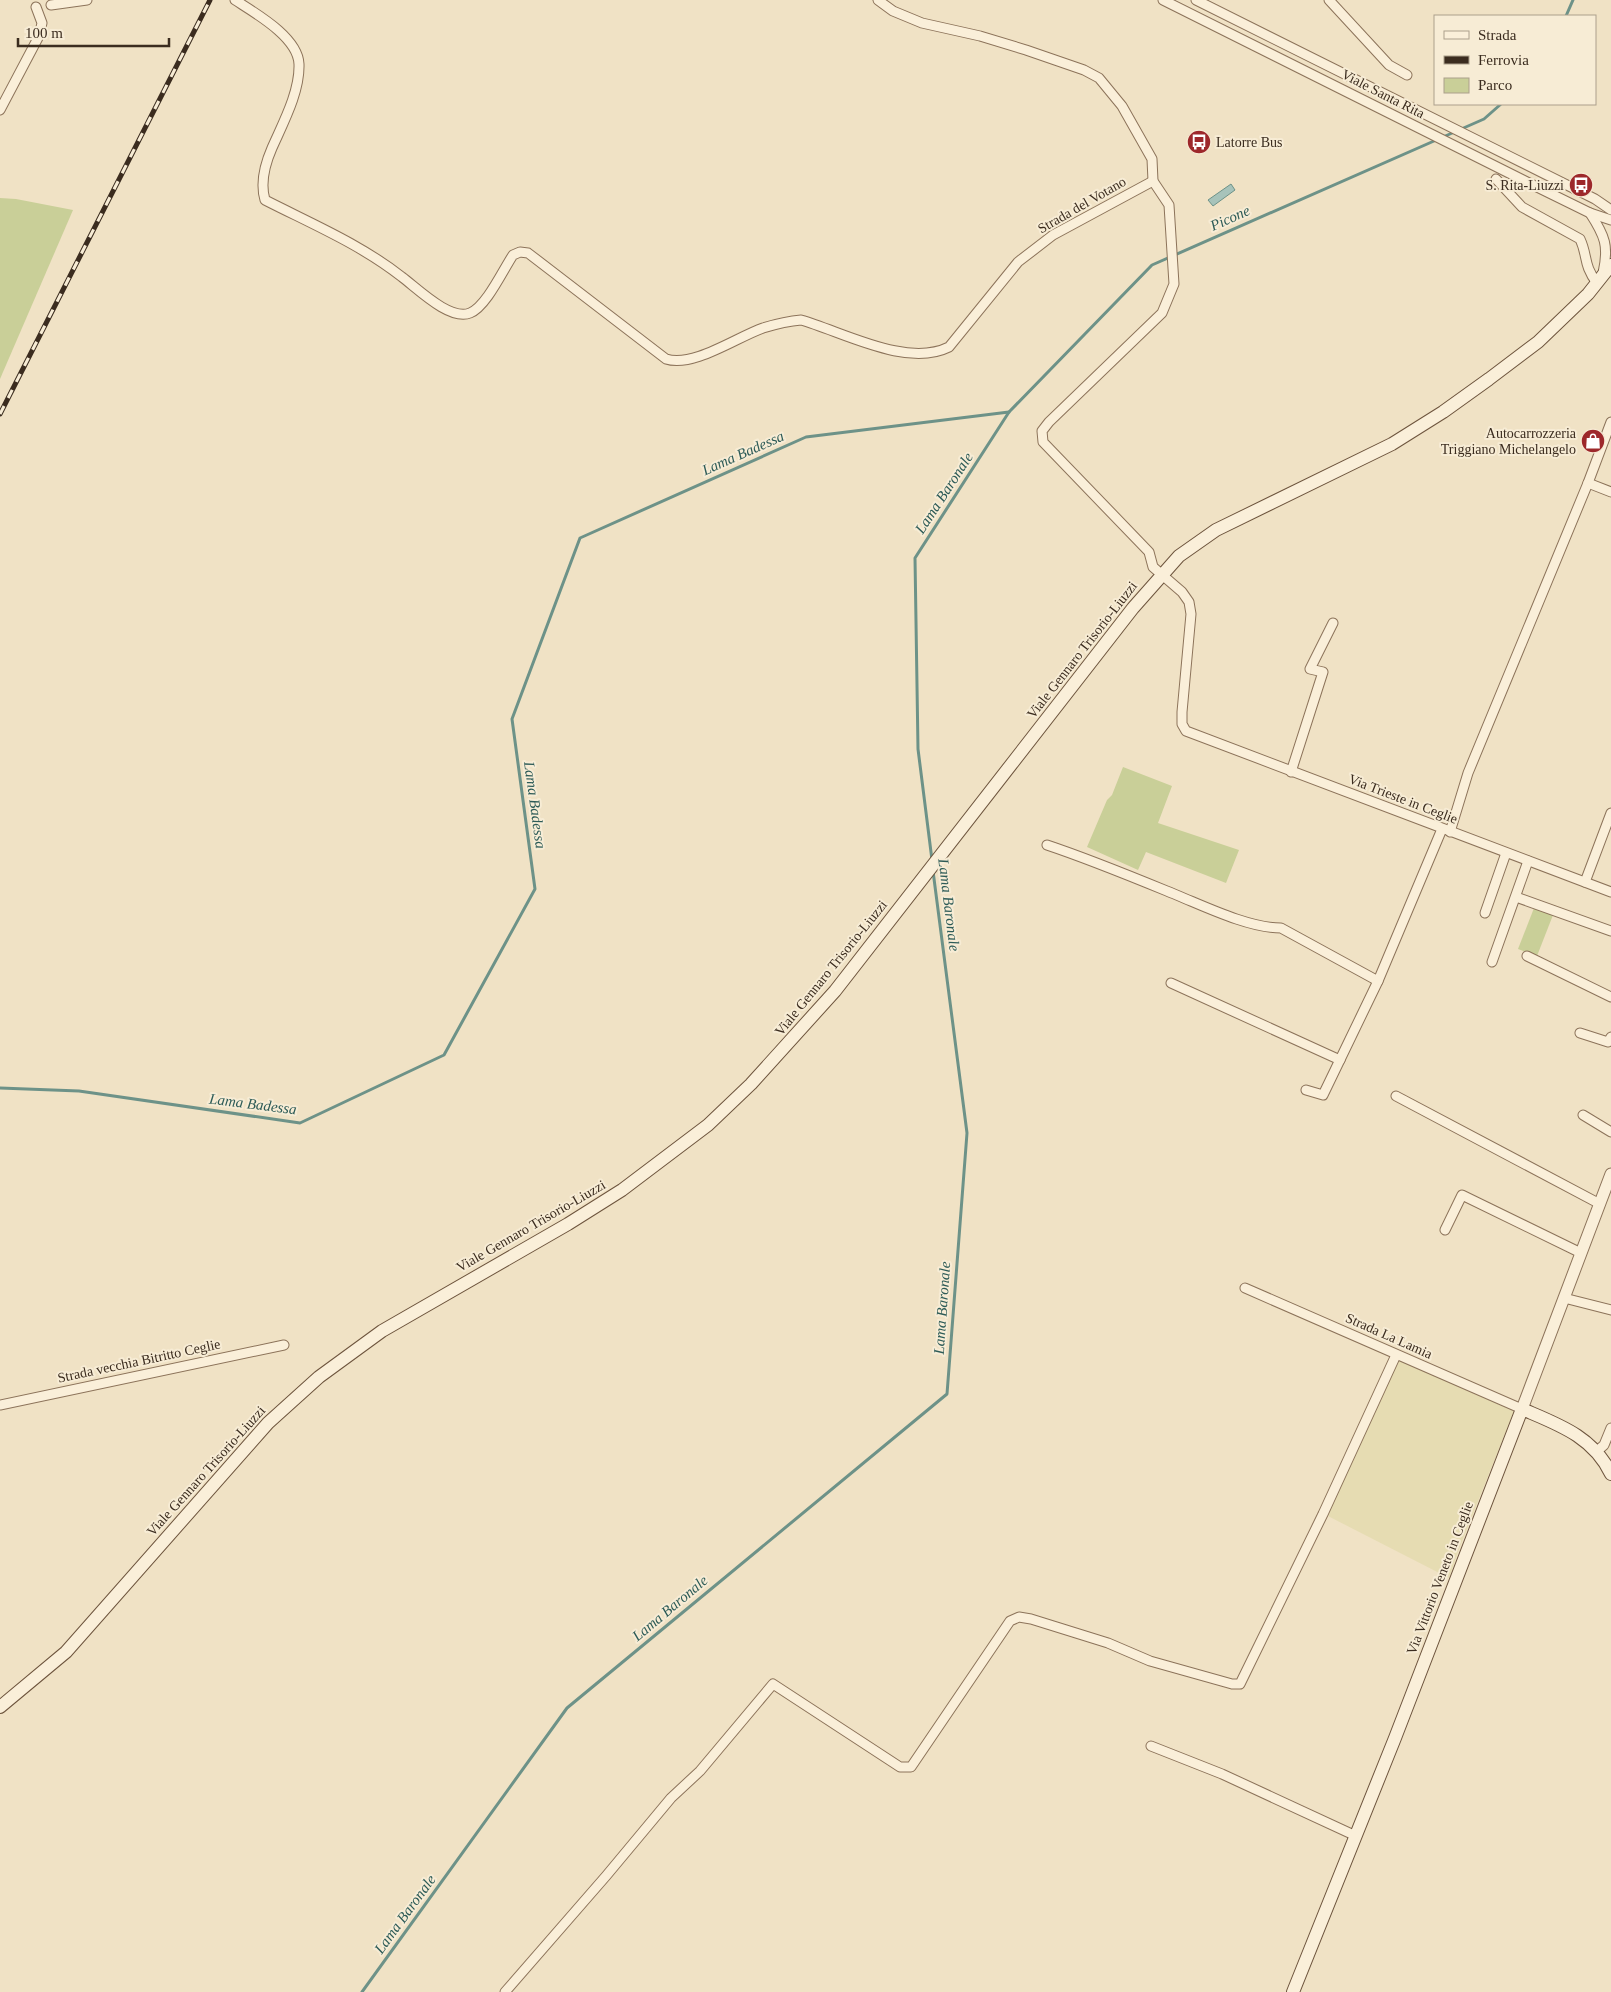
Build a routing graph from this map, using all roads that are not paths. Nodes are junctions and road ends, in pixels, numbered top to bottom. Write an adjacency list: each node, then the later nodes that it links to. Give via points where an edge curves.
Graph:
1 (87, 0): 7 (street)
2 (235, 0): 13 (street, Strada del Votano, via 267,21 289,42 299,62 294,93 266,164 262,191 265,200 359,247 446,310 460,315 471,313 481,305 513,255 528,253 666,359 675,362 762,329 801,320 890,351 937,354 949,347 1018,262 1053,235)
3 (878, 0): 13 (street, via 892,10 922,22 1026,50 1099,78 1122,106 1152,159)
4 (1163, 0): 14 (street, Viale Santa Rita)
5 (1196, 0): 11 (street, Viale Santa Rita)
6 (1329, 0): 9 (street, via 1389,64)
7 (51, 5)
8 (36, 7): 10 (street, via 42,23 39,36)
9 (1407, 75)
10 (0, 110)
11 (1551, 177): 14 (street); 15 (street, Viale Santa Rita)
12 (1496, 179): 20 (street, via 1522,207 1580,239 1589,272)
13 (1153, 181): 24 (street, via 1169,205 1174,284 1162,314 1042,431 1043,442 1149,552 1153,567)
14 (1544, 191): 18 (street, Viale Santa Rita)
15 (1595, 199): 16 (street); 17 (street)
16 (1611, 204)
17 (1611, 210)
18 (1590, 213): 19 (street, Viale Santa Rita); 20 (street, via 1605,241 1607,252)
19 (1611, 220)
20 (1603, 274): 24 (main road, Viale Gennaro Trisorio-Liuzzi, via 1588,294 1538,342 1443,412 1392,444 1216,530 1179,556)
21 (1611, 422): 22 (street)
22 (1588, 483): 23 (street); 28 (street)
23 (1611, 492)
24 (1162, 574): 26 (street, Via Trieste in Ceglie, via 1182,592 1189,602 1191,614 1182,712 1186,732); 63 (main road, Viale Gennaro Trisorio-Liuzzi, via 835,991 751,1084 708,1125 622,1190 382,1331 319,1377 268,1423 66,1652)
25 (1332, 622): 26 (street, via 1310,669 1323,672)
26 (1291, 772): 28 (street, Via Trieste in Ceglie)
27 (1611, 813): 32 (street)
28 (1446, 830): 30 (street, Via Trieste in Ceglie); 39 (street)
29 (1047, 845): 39 (street, via 1206,907 1268,928 1281,928)
30 (1506, 853): 31 (street, Via Trieste in Ceglie); 35 (street)
31 (1528, 861): 32 (street, Via Trieste in Ceglie); 34 (street)
32 (1584, 882): 33 (street, Via Trieste in Ceglie)
33 (1611, 892)
34 (1516, 897): 36 (street); 38 (street)
35 (1484, 913)
36 (1611, 931)
37 (1527, 956): 41 (street)
38 (1492, 962)
39 (1378, 981): 44 (street)
40 (1171, 983): 44 (street)
41 (1611, 996)
42 (1580, 1034): 43 (street, via 1608,1042)
43 (1611, 1036)
44 (1340, 1060): 45 (street, via 1323,1095)
45 (1306, 1090)
46 (1396, 1096): 50 (street)
47 (1583, 1115): 48 (street)
48 (1611, 1132)
49 (1611, 1174): 50 (street, Via Vittorio Veneto in Ceglie)
50 (1600, 1204): 52 (street, Via Vittorio Veneto in Ceglie)
51 (1445, 1230): 52 (street, via 1462,1195)
52 (1581, 1252): 54 (street, Via Vittorio Veneto in Ceglie)
53 (1246, 1288): 57 (street, Strada La Lamia)
54 (1564, 1298): 55 (street); 59 (street, Via Vittorio Veneto in Ceglie)
55 (1611, 1310)
56 (284, 1345): 58 (street, Strada vecchia Bitritto Ceglie)
57 (1396, 1355): 59 (street, Strada La Lamia); 66 (street, via 1240,1684 1150,1661 1108,1643 1019,1617 1010,1621 911,1767 900,1767 773,1684)
58 (0, 1405)
59 (1522, 1408): 61 (main road, via 1578,1434); 65 (main road, Via Vittorio Veneto in Ceglie)
60 (1611, 1428): 61 (street, via 1604,1445)
61 (1596, 1452): 62 (main road)
62 (1611, 1474)
63 (0, 1707)
64 (1151, 1746): 65 (street, via 1222,1774)
65 (1356, 1836): 67 (main road, Via Vittorio Veneto in Ceglie)
66 (505, 1992)
67 (1294, 1992)

